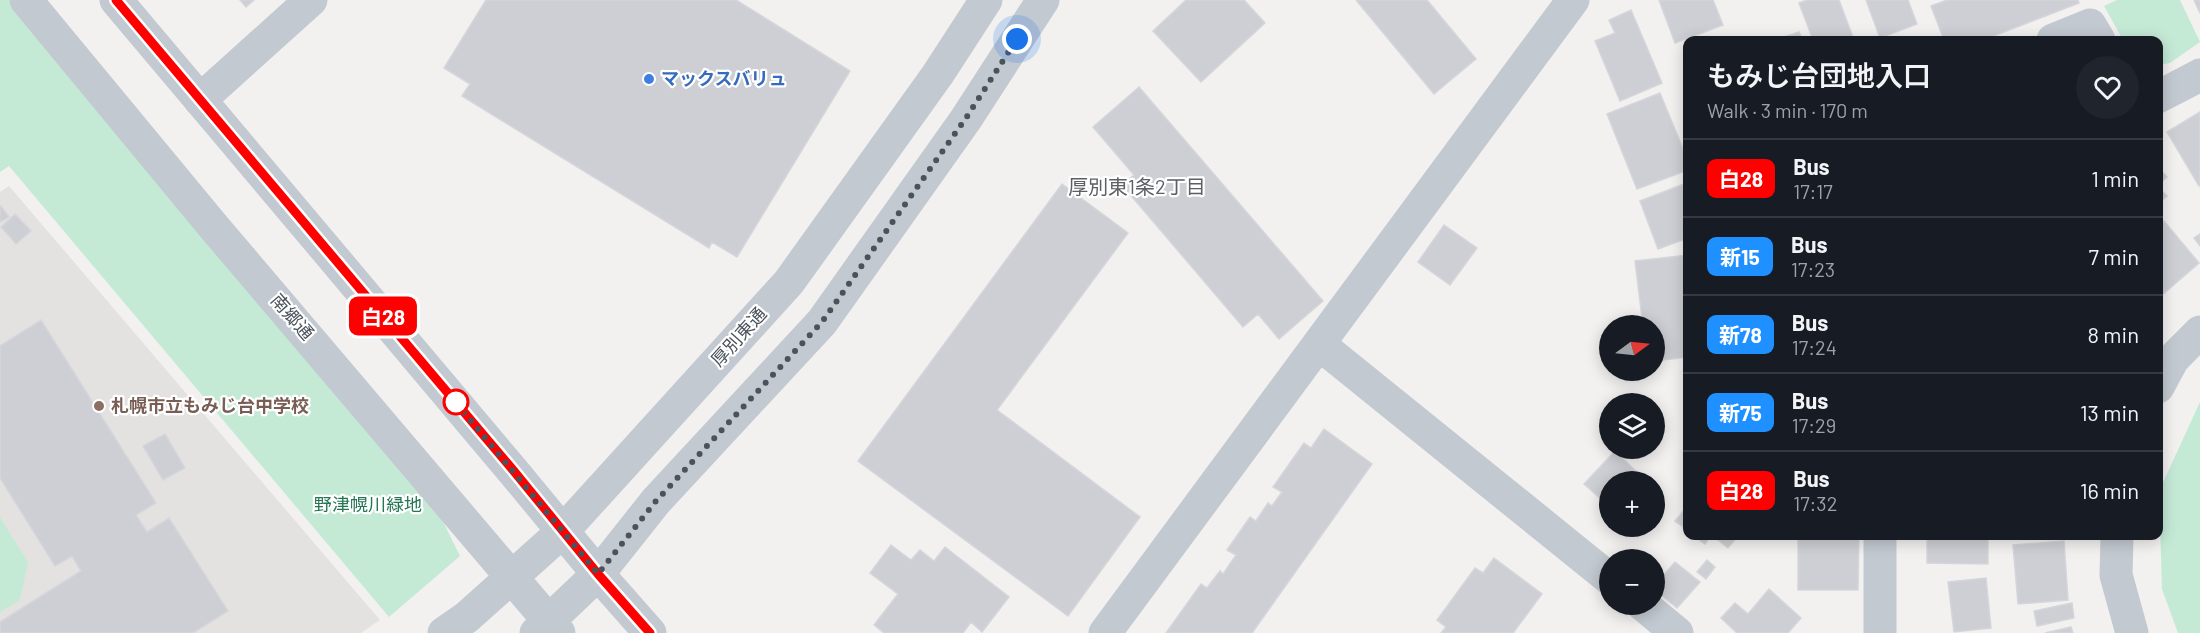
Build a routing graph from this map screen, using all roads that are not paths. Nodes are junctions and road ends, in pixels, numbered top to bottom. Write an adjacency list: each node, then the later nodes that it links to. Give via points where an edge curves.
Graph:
1 (26, 0): 20 (street, 南郷通)
2 (116, 0): 11 (street)
3 (311, 0): 11 (street)
4 (986, 0): 15 (street, 厚別東通, via 938,74 789,282)
5 (1043, 0): 19 (street, via 966,118 822,322 656,501)
6 (1573, 0): 13 (street)
7 (2063, 36): 8 (street, via 2090,25)
8 (2097, 36)
9 (2200, 75): 10 (street)
10 (2163, 94)
11 (200, 100): 15 (street)
12 (2200, 332): 14 (street, via 2173,358)
13 (1319, 344): 18 (street); 25 (street)
14 (2163, 377)
15 (562, 532): 19 (street); 20 (street, 厚別東通)
16 (1880, 540): 27 (street)
17 (2117, 540): 28 (street, via 2116,575)
18 (1599, 570)
19 (598, 574): 22 (street); 24 (street)
20 (512, 577): 22 (street, 南郷通); 23 (street, 厚別東通)
21 (1655, 615): 26 (street)
22 (548, 629)
23 (444, 633)
24 (650, 633)
25 (1106, 633)
26 (1677, 633)
27 (1880, 633)
28 (2132, 633)

